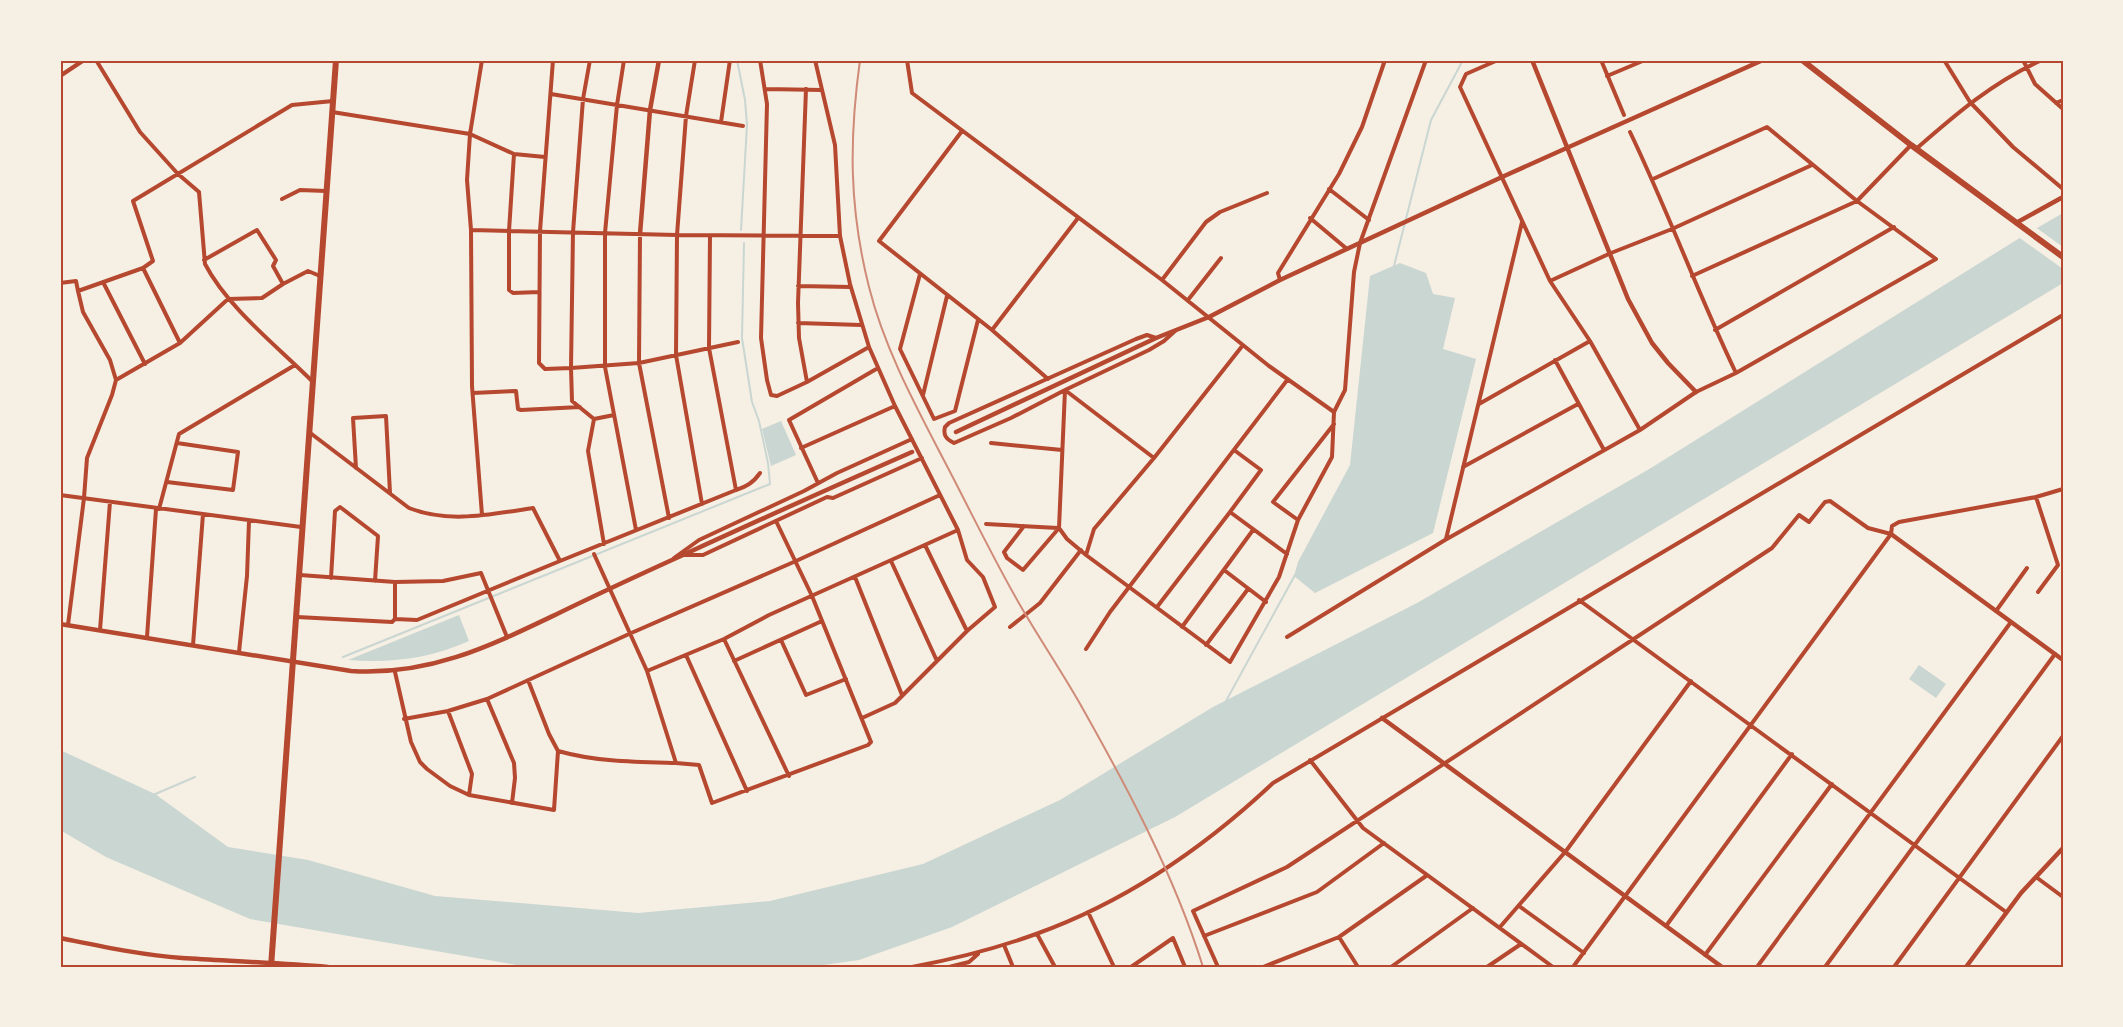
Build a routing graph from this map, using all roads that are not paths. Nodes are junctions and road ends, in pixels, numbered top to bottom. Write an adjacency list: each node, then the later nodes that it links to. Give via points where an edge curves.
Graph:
1 (84, 60): 26 (street)
2 (96, 60): 53 (street, via 140,132)
3 (336, 60): 34 (main road)
4 (482, 60): 47 (street)
5 (553, 60): 31 (street)
6 (590, 60): 32 (street)
7 (624, 60): 37 (street)
8 (658, 60): 39 (street)
9 (695, 60): 42 (street)
10 (730, 60): 43 (street)
11 (760, 60): 28 (street)
12 (815, 60): 30 (street)
13 (907, 60): 45 (street, via 912,93)
14 (1385, 60): 56 (street, via 1362,127)
15 (1426, 60): 65 (street)
16 (1498, 60): 54 (street, via 1466,74 1460,87)
17 (1532, 60): 49 (street)
18 (1601, 60): 27 (street)
19 (1645, 60): 27 (street)
20 (1763, 60): 49 (street)
21 (1802, 60): 48 (main road)
22 (1944, 60): 35 (street)
23 (2023, 60): 25 (street)
24 (2042, 60): 25 (street)
25 (2026, 67): 35 (street); 36 (street, via 2035,84)
26 (60, 76)
27 (1607, 76): 41 (street)
28 (766, 88): 29 (street); 77 (street)
29 (806, 89): 30 (street); 80 (street)
30 (822, 90): 79 (street, via 835,145)
31 (551, 94): 32 (street); 51 (street)
32 (583, 99): 37 (street); 73 (street)
33 (2063, 100): 36 (street)
34 (333, 101): 40 (main road); 53 (street, via 292,105)
35 (1970, 102): 48 (street); 57 (street, via 2013,147)
36 (2056, 103): 38 (street)
37 (617, 105): 39 (street); 74 (street)
38 (2063, 109)
39 (650, 110): 42 (street); 75 (street)
40 (332, 112): 47 (street); 58 (main road)
41 (1624, 115)
42 (686, 116): 43 (street); 76 (street)
43 (721, 122): 44 (street)
44 (744, 126)
45 (962, 131): 63 (street); 88 (street, via 879,241)
46 (1630, 132): 55 (street)
47 (470, 134): 50 (street); 70 (street, via 467,180)
48 (1914, 147): 62 (street); 67 (main road)
49 (1567, 149): 54 (street); 83 (street)
50 (514, 154): 51 (street); 71 (street)
51 (545, 157): 72 (street)
52 (1812, 165): 55 (street, via 1767,128); 62 (street); 69 (street)
53 (178, 174): 86 (street, via 199,192); 87 (street, via 133,201 153,261)
54 (1502, 177): 66 (street); 81 (street)
55 (1653, 179): 69 (street)
56 (1329, 189): 64 (street); 65 (street)
57 (2063, 189)
58 (326, 191): 61 (street, via 300,190); 89 (main road)
59 (1267, 193): 91 (street, via 1220,212 1206,222)
60 (2063, 197): 67 (street)
61 (282, 199)
62 (1857, 201): 68 (street); 90 (street)
63 (1078, 218): 91 (street); 110 (street)
64 (1310, 218): 82 (street); 92 (street, via 1278,273)
65 (1369, 220): 81 (street)
66 (1522, 222): 93 (street); 137 (street)
67 (2016, 223): 85 (main road)
68 (1894, 227): 111 (street); 127 (street, via 1936,259)
69 (1672, 229): 83 (street); 90 (street)
70 (471, 230): 71 (street); 135 (street)
71 (509, 231): 72 (street); 100 (street, via 509,290)
72 (540, 231): 73 (street); 100 (street)
73 (573, 232): 74 (street); 125 (street)
74 (605, 233): 75 (street); 124 (street)
75 (640, 234): 76 (street); 121 (street)
76 (676, 235): 78 (street); 119 (street)
77 (764, 235): 78 (street); 80 (street); 132 (street, via 761,339 771,394 777,396)
78 (710, 236): 118 (street)
79 (840, 236): 80 (street); 98 (street)
80 (801, 237): 97 (street)
81 (1360, 243): 82 (street); 141 (street, via 1354,272 1345,390)
82 (1347, 249): 92 (street)
83 (1611, 253): 93 (street); 134 (street, via 1628,299 1652,343)
84 (1221, 258): 103 (street)
85 (2063, 258)
86 (204, 261): 96 (street, via 257,230 276,260 273,266); 102 (street)
87 (143, 268): 94 (street); 115 (street)
88 (920, 274): 101 (street); 136 (street, via 900,349)
89 (321, 276): 96 (street, via 308,271); 131 (main road)
90 (1692, 276): 111 (street)
91 (1162, 280): 103 (street)
92 (1280, 280): 105 (street)
93 (1550, 281): 113 (street)
94 (103, 282): 99 (street); 122 (street)
95 (60, 283): 99 (street, via 76,281)
96 (283, 284): 102 (street, via 262,298)
97 (798, 286): 98 (street); 107 (street)
98 (851, 287): 108 (street)
99 (78, 291): 130 (street, via 83,312 112,364)
100 (539, 292): 125 (street, via 539,363 544,369)
101 (946, 296): 106 (street); 136 (street)
102 (228, 299): 115 (street); 123 (street)
103 (1188, 301): 105 (street)
104 (2063, 315): 213 (street)
105 (1209, 316): 109 (street); 116 (street)
106 (978, 320): 110 (street); 136 (street, via 955,411 934,419)
107 (798, 323): 108 (street); 132 (street)
108 (861, 325): 117 (street)
109 (1178, 328): 112 (street); 133 (street, via 1149,350)
110 (992, 330): 128 (street)
111 (1715, 330): 127 (street)
112 (1156, 338): 128 (street, via 1136,339); 147 (street)
113 (1590, 341): 120 (street); 145 (street)
114 (738, 342): 118 (street)
115 (180, 343): 122 (street)
116 (1243, 345): 129 (street); 157 (street)
117 (869, 347): 126 (street); 132 (street)
118 (709, 348): 119 (street); 164 (street)
119 (675, 355): 121 (street); 171 (street)
120 (1555, 360): 137 (street); 138 (street)
121 (639, 363): 124 (street); 176 (street)
122 (145, 364): 130 (street)
123 (295, 365): 131 (street); 149 (street, via 179,434)
124 (605, 367): 125 (street); 142 (street)
125 (572, 368): 140 (street, via 572,401)
126 (878, 369): 139 (street); 151 (street, via 789,420)
127 (1736, 373): 134 (street)
128 (1048, 379): 133 (street, via 949,423 944,432 948,440 954,443)
129 (1288, 379): 141 (street); 153 (street)
130 (116, 380): 169 (street, via 87,458)
131 (312, 381): 146 (main road)
132 (807, 382)
133 (1065, 390): 152 (street); 157 (street)
134 (1696, 392): 145 (street)
135 (472, 393): 140 (street, via 516,391 521,410); 175 (street)
136 (923, 395)
137 (1479, 404): 158 (street)
138 (1578, 405): 154 (street); 158 (street)
139 (895, 406): 148 (street); 151 (street)
140 (580, 407): 143 (street)
141 (1334, 412): 144 (street)
142 (615, 416): 143 (street); 184 (street)
143 (594, 419): 189 (street, via 588,450)
144 (1334, 424): 177 (street, via 1332,457); 177 (street, via 1273,502)
145 (1640, 430): 154 (street)
146 (309, 432): 159 (street); 182 (main road)
147 (956, 432)
148 (912, 439): 156 (street); 162 (street)
149 (177, 443): 161 (street); 161 (street, via 238,452 233,490)
150 (991, 443): 152 (street)
151 (801, 448): 162 (street)
152 (1062, 450): 183 (street)
153 (1234, 450): 173 (street, via 1261,470); 207 (street)
154 (1604, 450): 188 (street)
155 (912, 452): 194 (street)
156 (922, 458): 167 (street); 179 (street)
157 (1154, 458): 195 (street, via 1094,529)
158 (1462, 467): 188 (street)
159 (356, 468): 165 (street); 165 (street, via 353,418 386,416)
160 (760, 473): 164 (street, via 755,481)
161 (167, 482): 172 (street)
162 (818, 483): 196 (street, via 699,540)
163 (2063, 489): 168 (street)
164 (736, 490): 171 (street)
165 (390, 494): 175 (street, via 409,508 430,514)
166 (60, 495): 169 (street)
167 (940, 495): 185 (street); 198 (street)
168 (2036, 496): 187 (street, via 1899,522 1892,526); 210 (street, via 2058,565)
169 (84, 498): 170 (street); 222 (street)
170 (110, 502): 172 (street); 225 (street)
171 (702, 504): 176 (street)
172 (158, 509): 174 (street); 228 (street)
173 (1230, 512): 186 (street); 215 (street)
174 (203, 514): 178 (street); 234 (street)
175 (482, 515): 197 (street, via 533,508)
176 (669, 518): 184 (street)
177 (1298, 520): 193 (street)
178 (249, 521): 182 (street); 237 (street)
179 (776, 521): 194 (street, via 703,555); 198 (street)
180 (986, 524): 181 (street)
181 (1024, 526): 183 (street); 183 (street, via 1004,552 1023,570)
182 (301, 527): 202 (main road)
183 (1059, 528): 191 (street)
184 (636, 530): 189 (street)
185 (958, 530): 190 (street); 226 (street, via 967,560 983,577 995,607)
186 (1254, 530): 193 (street); 201 (street)
187 (1891, 534): 216 (street); 231 (street, via 1868,528 1830,501 1825,502 1809,522 1798,515 1772,548); 255 (street)
188 (1445, 540): 230 (street)
189 (604, 544): 197 (street)
190 (925, 545): 199 (street); 226 (street)
191 (1081, 550): 195 (street); 223 (street, via 1040,603)
192 (594, 554): 209 (street)
193 (1287, 554): 214 (street)
194 (682, 555): 196 (street)
195 (1086, 555): 207 (street)
196 (672, 560): 209 (street)
197 (560, 561): 211 (street)
198 (796, 561): 212 (street); 227 (street)
199 (891, 561): 203 (street); 242 (street)
200 (2027, 568): 216 (street)
201 (1224, 570): 208 (street); 224 (street)
202 (299, 575): 204 (street); 217 (main road)
203 (855, 577): 212 (street); 249 (street)
204 (331, 578): 205 (street); 205 (street, via 334,511 340,507 378,536)
205 (375, 580): 206 (street)
206 (394, 582): 211 (street, via 443,581 481,573); 218 (street)
207 (1130, 587): 215 (street); 236 (street)
208 (1248, 589): 214 (street); 235 (street)
209 (609, 590): 227 (street); 229 (street)
210 (2038, 592)
211 (489, 593): 218 (street, via 417,620); 229 (street)
212 (812, 596): 219 (street); 232 (street)
213 (1580, 600): 231 (street); 253 (street)
214 (1266, 602): 235 (street, via 1230,662)
215 (1157, 607): 224 (street)
216 (1996, 611): 220 (street)
217 (297, 617): 218 (street, via 392,622); 243 (main road)
218 (395, 619)
219 (822, 621): 233 (street); 246 (street)
220 (2011, 622): 238 (street); 267 (street)
221 (60, 624): 222 (street)
222 (68, 625): 225 (street)
223 (1010, 627)
224 (1182, 627): 235 (street)
225 (100, 630): 228 (street)
226 (967, 632): 242 (street)
227 (629, 634): 244 (street); 247 (street)
228 (147, 637): 234 (street)
229 (507, 637): 245 (street, via 447,661)
230 (1287, 637)
231 (1633, 638): 248 (street); 261 (street)
232 (724, 639): 239 (street); 241 (street)
233 (781, 640): 241 (street); 246 (street, via 806,695)
234 (193, 645): 237 (street)
235 (1206, 645)
236 (1086, 649)
237 (239, 652): 243 (street)
238 (2055, 654): 240 (street); 270 (street)
239 (686, 655): 244 (street); 264 (street)
240 (2063, 660)
241 (734, 661): 262 (street)
242 (937, 661): 249 (street)
243 (294, 663): 245 (street); 295 (main road)
244 (647, 671): 260 (street)
245 (394, 672): 254 (street)
246 (846, 679): 252 (street)
247 (528, 680): 250 (street); 257 (street)
248 (1691, 681): 255 (street); 272 (street)
249 (902, 695): 252 (street, via 895,703)
250 (487, 699): 251 (street); 266 (street, via 514,764)
251 (448, 711): 254 (street); 265 (street, via 472,774)
252 (861, 718): 262 (street, via 871,742 868,745)
253 (1382, 718): 259 (street); 261 (street)
254 (404, 719): 265 (street, via 420,762 450,786)
255 (1751, 724): 258 (street); 276 (street)
256 (2063, 736): 274 (street)
257 (558, 751): 260 (street, via 609,761); 266 (street, via 554,810)
258 (1792, 754): 263 (street); 282 (street)
259 (1310, 760): 268 (street); 280 (street, via 1273,783 1241,813 1166,869)
260 (676, 763): 264 (street, via 699,765 712,803)
261 (1444, 763): 268 (street); 272 (street)
262 (789, 776): 264 (street)
263 (1832, 784): 267 (street); 292 (street)
264 (747, 791)
265 (469, 795): 266 (street)
266 (512, 803)
267 (1871, 812): 270 (street); 314 (street)
268 (1357, 821): 269 (street); 285 (street, via 1287,867 1193,911)
269 (1384, 843): 273 (street); 285 (street, via 1317,892)
270 (1916, 845): 274 (street); 315 (street)
271 (2063, 848): 275 (street)
272 (1566, 851): 276 (street); 278 (street)
273 (1427, 876): 279 (street); 286 (street)
274 (1959, 877): 281 (street); 316 (street)
275 (2035, 877): 277 (street); 281 (street)
276 (1627, 896): 282 (street); 291 (street)
277 (2063, 897)
278 (1519, 906): 283 (street); 291 (street)
279 (1473, 908): 283 (street); 310 (street)
280 (1088, 912): 284 (street); 304 (street)
281 (2006, 912): 317 (street)
282 (1666, 926): 292 (street)
283 (1500, 927): 288 (street)
284 (1038, 934): 289 (street); 303 (street)
285 (1204, 936): 307 (street)
286 (1340, 937): 308 (street); 309 (street)
287 (60, 938): 293 (street)
288 (1521, 944): 311 (street); 312 (street)
289 (1004, 945): 290 (street); 302 (street)
290 (982, 952): 294 (street); 299 (street)
291 (1584, 952): 313 (street)
292 (1705, 955): 296 (street)
293 (199, 959): 295 (street); 297 (street)
294 (969, 962): 300 (street); 301 (street)
295 (271, 964): 298 (street)
296 (1719, 966)
297 (198, 967)
298 (328, 967)
299 (912, 967)
300 (949, 967)
301 (970, 967)
302 (1013, 967)
303 (1054, 967)
304 (1114, 967)
305 (1131, 967): 306 (street, via 1173,938)
306 (1185, 967)
307 (1218, 967)
308 (1263, 967)
309 (1358, 967)
310 (1390, 967)
311 (1487, 967)
312 (1553, 967)
313 (1573, 967)
314 (1757, 967)
315 (1824, 967)
316 (1894, 967)
317 (1966, 967)

